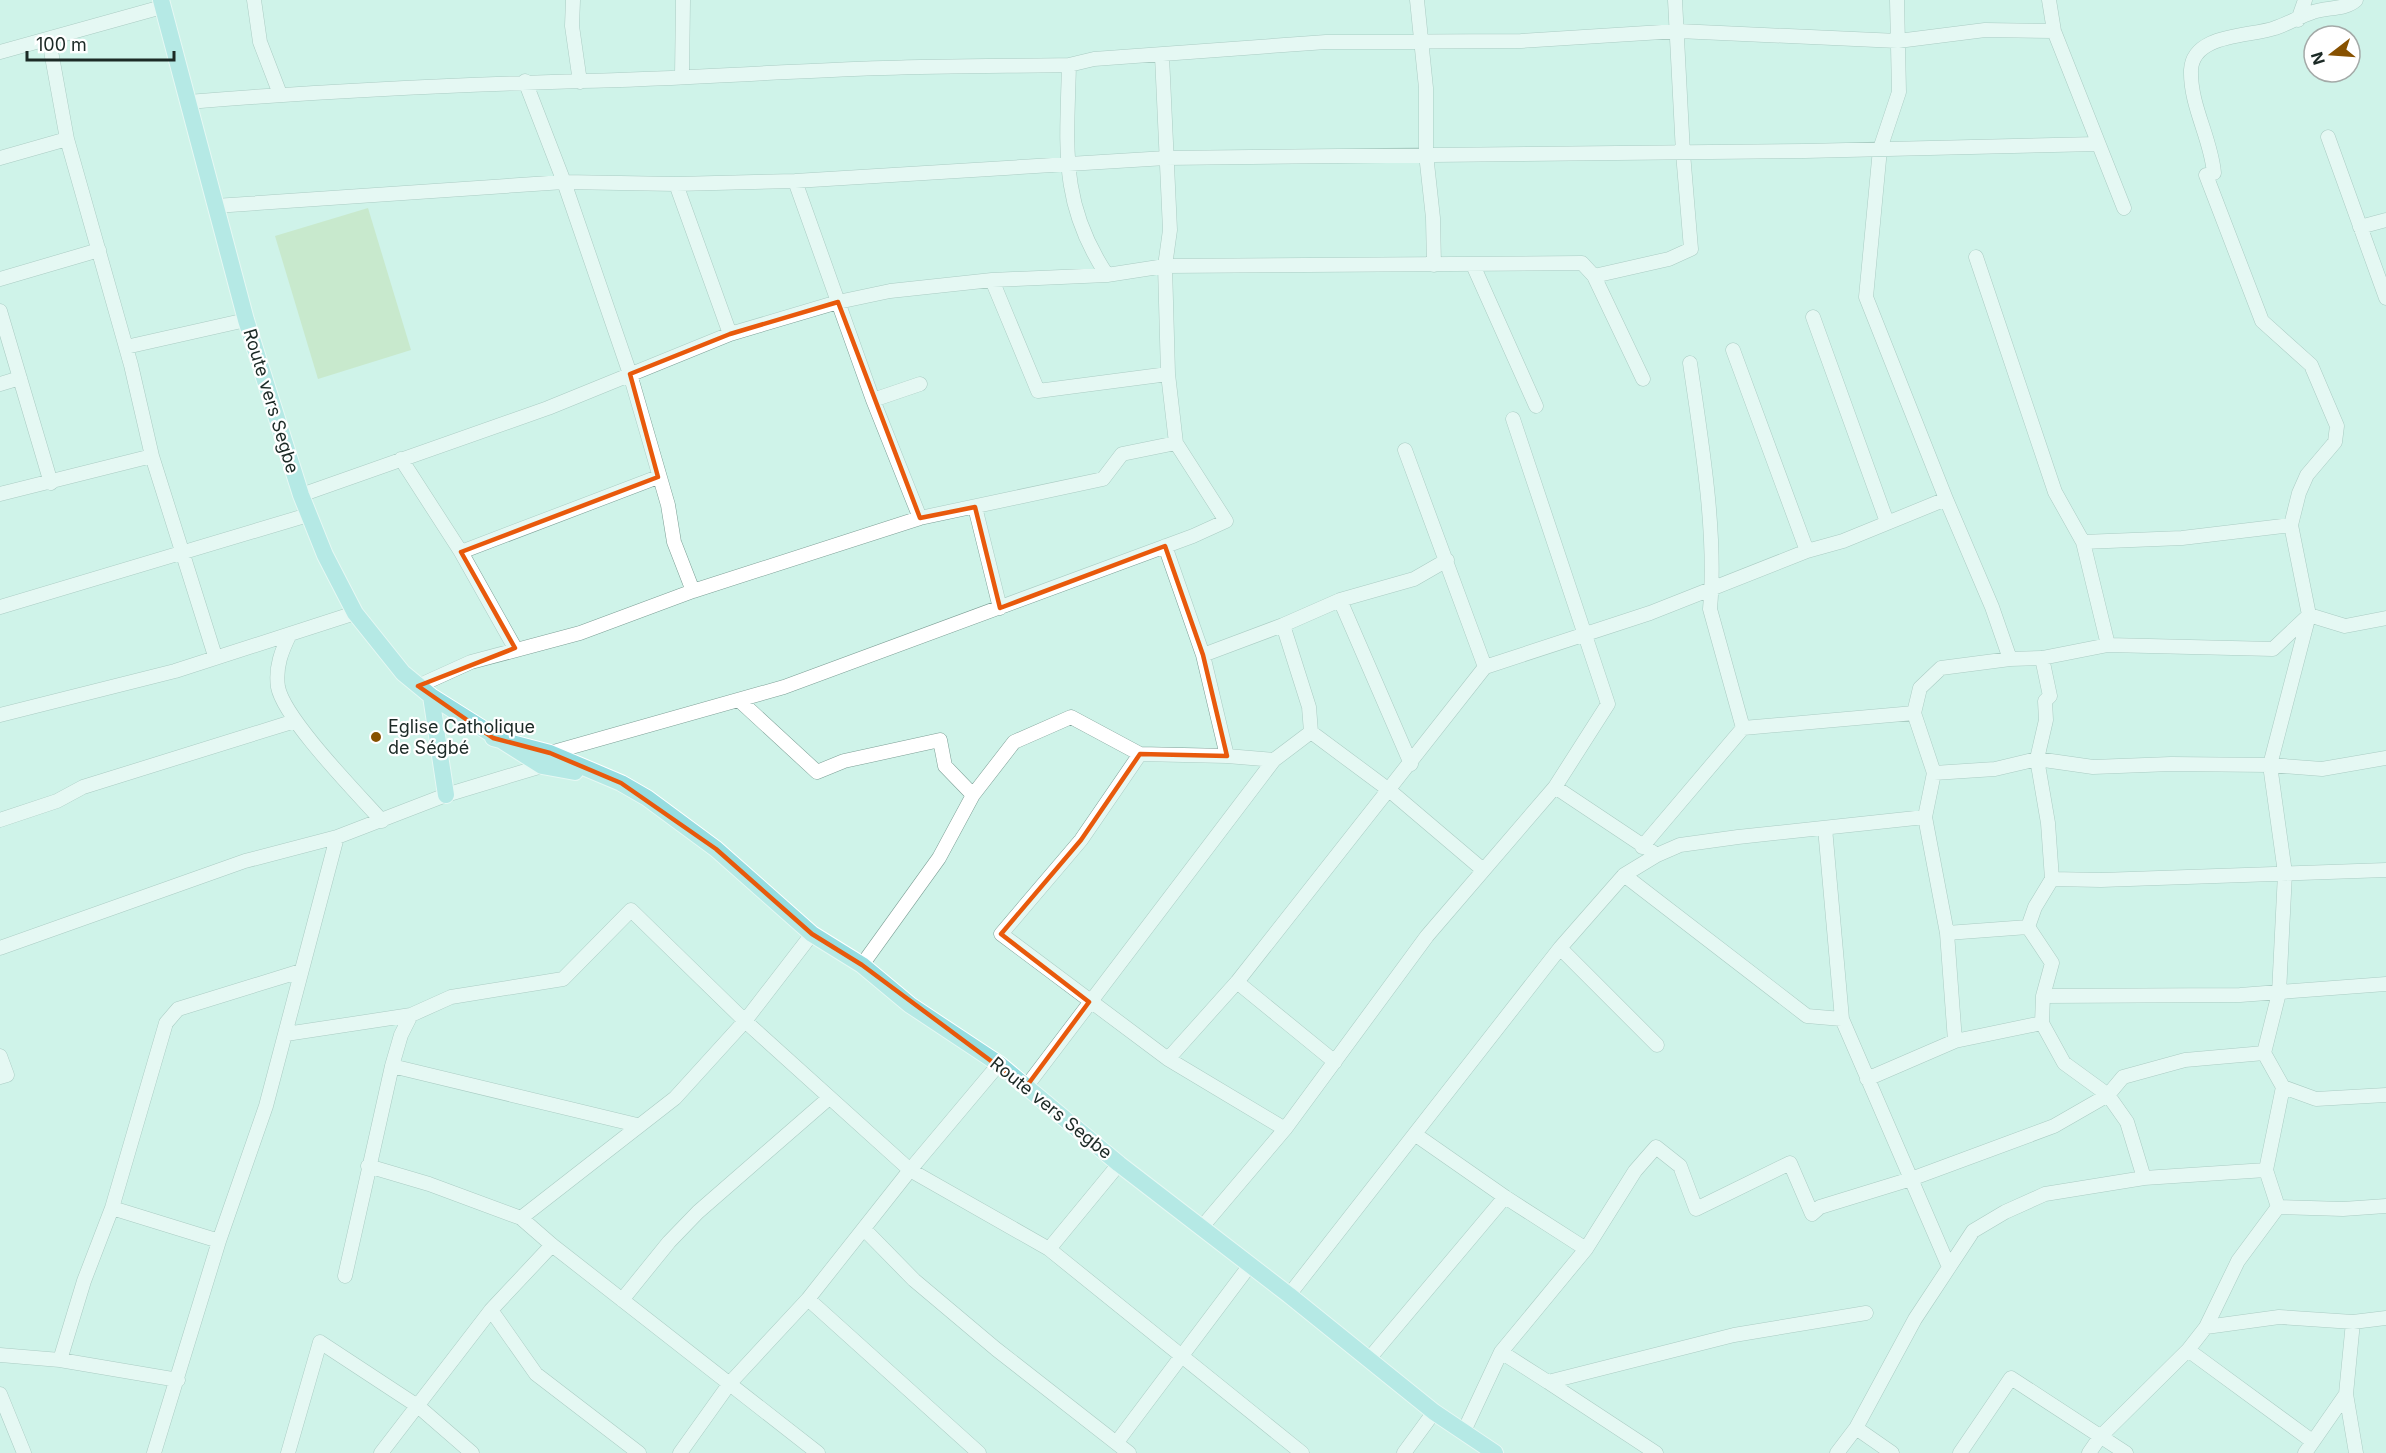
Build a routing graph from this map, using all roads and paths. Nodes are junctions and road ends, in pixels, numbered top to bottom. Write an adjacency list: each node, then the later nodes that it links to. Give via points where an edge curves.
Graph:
1 (254, 0): 23 (street, via 260,42)
2 (573, 0): 22 (street, via 572,26)
3 (683, 0): 20 (street)
4 (1417, 0): 15 (street)
5 (1675, 0): 12 (street)
6 (1897, 0): 16 (street)
7 (2049, 0): 13 (street)
8 (2305, 0): 11 (street)
9 (2356, 0): 11 (street)
10 (161, 4): 14 (street); 24 (main road, Route vers Segbe)
11 (2298, 20): 81 (street, via 2272,30 2209,43 2191,67 2200,121 2212,156 2210,174 2262,321 2311,365 2337,426 2335,442 2307,475)
12 (1678, 31): 15 (street, via 1521,42); 16 (street); 29 (street)
13 (2054, 31): 16 (street, via 1985,30); 27 (street)
14 (49, 40): 17 (street); 26 (street)
15 (1419, 41): 18 (street, via 1326,42); 30 (street, via 1426,88)
16 (1898, 41): 28 (street, via 1899,92)
17 (0, 52)
18 (1162, 56): 19 (street); 32 (street)
19 (1070, 65): 20 (street); 33 (street)
20 (682, 76): 22 (street)
21 (525, 81): 22 (street); 23 (street); 35 (street)
22 (580, 82)
23 (279, 94): 24 (street)
24 (188, 102): 37 (main road, Route vers Segbe)
25 (2328, 136): 40 (street)
26 (67, 140): 31 (street); 41 (street)
27 (2097, 144): 28 (street); 38 (street)
28 (1880, 149): 29 (street); 76 (street, via 1866,297)
29 (1683, 153): 30 (street); 47 (street, via 1691,249 1669,259)
30 (1426, 154): 32 (street); 44 (street)
31 (0, 158)
32 (1166, 158): 33 (street); 45 (street, via 1170,230)
33 (1066, 166): 34 (street); 46 (street, via 1080,226)
34 (795, 181): 36 (street); 51 (street)
35 (564, 182): 36 (street); 37 (street); 59 (street)
36 (676, 184): 55 (street)
37 (215, 206): 54 (main road, Route vers Segbe)
38 (2124, 208)
39 (2386, 220): 40 (street)
40 (2360, 226): 50 (street)
41 (99, 250): 48 (street); 56 (street)
42 (1976, 257): 82 (street, via 2055,492)
43 (1473, 264): 44 (street); 47 (street, via 1582,263); 66 (street)
44 (1434, 265): 45 (street)
45 (1165, 266): 46 (street); 60 (street)
46 (1107, 275): 49 (street)
47 (1594, 276): 62 (street)
48 (0, 279)
49 (992, 280): 51 (street, via 890,291); 60 (street, via 1038,391)
50 (2386, 298)
51 (838, 302): 55 (street); 65 (street)
52 (0, 311): 61 (street)
53 (1813, 317): 80 (street)
54 (246, 320): 56 (street); 75 (main road, Route vers Segbe)
55 (730, 334): 59 (street)
56 (126, 347): 70 (street)
57 (1733, 350): 84 (street)
58 (1690, 363): 88 (street, via 1701,443)
59 (630, 374): 71 (street, via 548,408); 72 (street)
60 (1168, 374): 68 (street)
61 (20, 378): 63 (street); 73 (street)
62 (1643, 379)
63 (0, 384)
64 (920, 384): 65 (street)
65 (873, 400): 79 (street)
66 (1536, 406)
67 (1514, 419): 98 (street)
68 (1176, 443): 77 (street, via 1122,454 1103,479); 83 (street, via 1226,521)
69 (1405, 450): 87 (street)
70 (152, 456): 73 (street); 86 (street)
71 (401, 459): 75 (street); 85 (street)
72 (658, 477): 85 (street); 89 (street, via 668,505 674,542)
73 (51, 483): 74 (street)
74 (0, 494)
75 (301, 495): 78 (main road, Route vers Segbe)
76 (1946, 499): 80 (street); 104 (street)
77 (975, 507): 79 (street); 92 (street)
78 (308, 515): 86 (street); 93 (main road, Route vers Segbe)
79 (920, 518): 89 (street)
80 (1887, 522): 84 (street)
81 (2292, 525): 82 (street, via 2182,538); 94 (street)
82 (2083, 543): 99 (street)
83 (1165, 546): 92 (street); 102 (street)
84 (1807, 551): 88 (street)
85 (461, 552): 100 (street)
86 (181, 554): 91 (street); 101 (street)
87 (1447, 560): 90 (street, via 1414,579); 105 (street)
88 (1712, 590): 98 (street); 111 (street, via 1710,609)
89 (693, 591): 100 (street, via 580,633)
90 (1340, 600): 96 (street); 119 (street)
91 (0, 608)
92 (1000, 608): 107 (street)
93 (355, 613): 97 (street); 106 (main road, Route vers Segbe, via 403,673)
94 (2309, 615): 95 (street, via 2345,626); 99 (street, via 2272,649); 120 (street)
95 (2386, 618)
96 (1282, 625): 102 (street); 112 (street, via 1309,707)
97 (290, 634): 101 (street); 110 (street, via 280,655 278,687)
98 (1585, 636): 105 (street); 122 (street, via 1608,704)
99 (2109, 645): 103 (street)
100 (515, 648): 106 (street, via 471,662)
101 (215, 656): 109 (street, via 175,671)
102 (1203, 656): 114 (street)
103 (2042, 658): 104 (street); 116 (street, via 2050,696 2045,701 2046,720)
104 (2010, 659): 108 (street, via 1941,668 1920,688)
105 (1485, 667): 119 (street)
106 (424, 691): 117 (main road, Route vers Segbe, via 493,738); 124 (main road)
107 (740, 701): 117 (street, via 679,716); 125 (street, via 817,772 844,761 940,740 945,766)
108 (1914, 713): 111 (street); 121 (street)
109 (0, 715)
110 (295, 721): 127 (street, via 83,787 57,801); 128 (street)
111 (1743, 728): 131 (street)
112 (1311, 732): 118 (street); 123 (street)
113 (1140, 754): 114 (street); 125 (street, via 1071,717 1014,742); 149 (street, via 1081,840 1001,934)
114 (1227, 756): 118 (street)
115 (2386, 758): 120 (street, via 2322,770)
116 (2037, 759): 120 (street, via 2092,767); 121 (street, via 1995,769); 137 (street)
117 (546, 760): 124 (street); 140 (main road, Route vers Segbe, via 621,783 647,798 716,849)
118 (1274, 760): 149 (street)
119 (1411, 764): 123 (street)
120 (2270, 765): 135 (street)
121 (1934, 773): 126 (street)
122 (1555, 787): 131 (street); 133 (street)
123 (1389, 790): 133 (street); 145 (street)
124 (446, 795): 128 (street)
125 (973, 795): 143 (street, via 939,858)
126 (1925, 817): 129 (street); 139 (street)
127 (0, 820)
128 (382, 821): 130 (street)
129 (1826, 828): 132 (street, via 1680,845); 151 (street)
130 (337, 837): 141 (street, via 245,861); 144 (street)
131 (1642, 847): 132 (street)
132 (1657, 855): 136 (street)
133 (1482, 869): 160 (street, via 1427,936)
134 (2386, 870): 135 (street)
135 (2286, 873): 137 (street); 147 (street)
136 (1624, 875): 142 (street); 151 (street, via 1806,1016)
137 (2052, 879): 138 (street)
138 (2028, 927): 139 (street); 148 (street, via 2052,963)
139 (1947, 933): 155 (street)
140 (812, 934): 143 (main road, Route vers Segbe); 152 (street)
141 (0, 948)
142 (1560, 948): 156 (street); 172 (street)
143 (862, 965): 161 (main road, Route vers Segbe, via 910,1005)
144 (301, 971): 154 (street); 182 (street, via 178,1009 171,1015 165,1023)
145 (1237, 982): 159 (street); 160 (street)
146 (2386, 984): 147 (street)
147 (2279, 993): 148 (street); 157 (street)
148 (2043, 996): 153 (street)
149 (1089, 1002): 159 (street); 165 (street)
150 (411, 1015): 152 (street, via 451,997 563,979 631,910); 154 (street); 162 (street)
151 (1842, 1018): 164 (street)
152 (745, 1021): 169 (street); 170 (street, via 675,1098)
153 (2042, 1023): 155 (street); 167 (street, via 2064,1064)
154 (286, 1034): 186 (street, via 266,1106)
155 (1955, 1041): 164 (street)
156 (1657, 1045)
157 (2264, 1053): 166 (street); 167 (street, via 2186,1059 2123,1077)
158 (0, 1056): 163 (street, via 7,1075)
159 (1167, 1059): 171 (street)
160 (1335, 1062): 171 (street)
161 (999, 1064): 165 (main road, Route vers Segbe); 175 (street)
162 (392, 1066): 170 (street); 174 (street)
163 (0, 1077)
164 (1867, 1079): 178 (street)
165 (1026, 1087): 173 (main road, Route vers Segbe)
166 (2283, 1087): 168 (street, via 2316,1099); 176 (street)
167 (2108, 1095): 177 (street, via 2127,1122); 178 (street, via 2054,1126)
168 (2386, 1095)
169 (829, 1098): 175 (street); 195 (street, via 698,1212)
170 (637, 1125): 183 (street)
171 (1285, 1129): 184 (street)
172 (1416, 1134): 179 (street); 193 (street)
173 (1119, 1164): 184 (main road, Route vers Segbe); 188 (street)
174 (368, 1166): 183 (street); 192 (street)
175 (910, 1170): 185 (street); 188 (street)
176 (2266, 1170): 177 (street); 181 (street)
177 (2144, 1178): 191 (street, via 2045,1194 2005,1212 1973,1231)
178 (1911, 1179): 189 (street, via 1820,1207 1812,1214 1790,1163 1696,1209 1680,1166 1656,1147 1635,1171); 191 (street)
179 (1505, 1197): 189 (street); 206 (street)
180 (2386, 1206): 181 (street)
181 (2278, 1207): 200 (street, via 2238,1261)
182 (112, 1208): 186 (street); 205 (street)
183 (521, 1218): 187 (street)
184 (1202, 1227): 190 (main road, Route vers Segbe)
185 (865, 1230): 194 (street); 218 (street, via 914,1280 996,1349)
186 (219, 1241): 207 (street)
187 (552, 1245): 195 (street); 196 (street)
188 (1049, 1249): 204 (street)
189 (1586, 1249): 202 (street)
190 (1250, 1265): 193 (main road, Route vers Segbe); 204 (street)
191 (1948, 1268): 215 (street, via 1915,1319)
192 (345, 1276)
193 (1289, 1295): 206 (main road, Route vers Segbe)
194 (808, 1299): 209 (street); 228 (street)
195 (622, 1300): 209 (street)
196 (491, 1310): 212 (street); 225 (street, via 536,1374)
197 (1866, 1313): 208 (street, via 1734,1335)
198 (2386, 1318): 199 (street)
199 (2353, 1322): 200 (street, via 2279,1317); 211 (street)
200 (2206, 1327): 201 (street)
201 (2188, 1350): 217 (street); 219 (street)
202 (1501, 1353): 208 (street); 216 (street)
203 (0, 1355): 205 (street)
204 (1182, 1356): 218 (street); 230 (street)
205 (60, 1360): 207 (street)
206 (1368, 1360): 214 (main road, Route vers Segbe)
207 (178, 1380): 221 (street)
208 (1548, 1382): 233 (street)
209 (730, 1383): 226 (street); 227 (street)
210 (0, 1394): 213 (street)
211 (2346, 1394): 219 (street); 239 (street)
212 (419, 1407): 222 (street, via 320,1342); 223 (street); 224 (street)
213 (2, 1409): 220 (street)
214 (1434, 1413): 216 (main road, Route vers Segbe); 231 (street)
215 (1856, 1428): 234 (street); 235 (street)
216 (1464, 1431): 232 (main road, Route vers Segbe)
217 (2100, 1437): 236 (street, via 2011,1378); 237 (street); 238 (street)
218 (1117, 1442): 229 (street)
219 (2308, 1447)
220 (24, 1453)
221 (154, 1453)
222 (288, 1453)
223 (381, 1453)
224 (472, 1453)
225 (639, 1453)
226 (680, 1453)
227 (818, 1453)
228 (979, 1453)
229 (1129, 1453)
230 (1302, 1453)
231 (1404, 1453)
232 (1495, 1453)
233 (1656, 1453)
234 (1837, 1453)
235 (1892, 1453)
236 (1960, 1453)
237 (2089, 1453)
238 (2126, 1453)
239 (2356, 1453)

